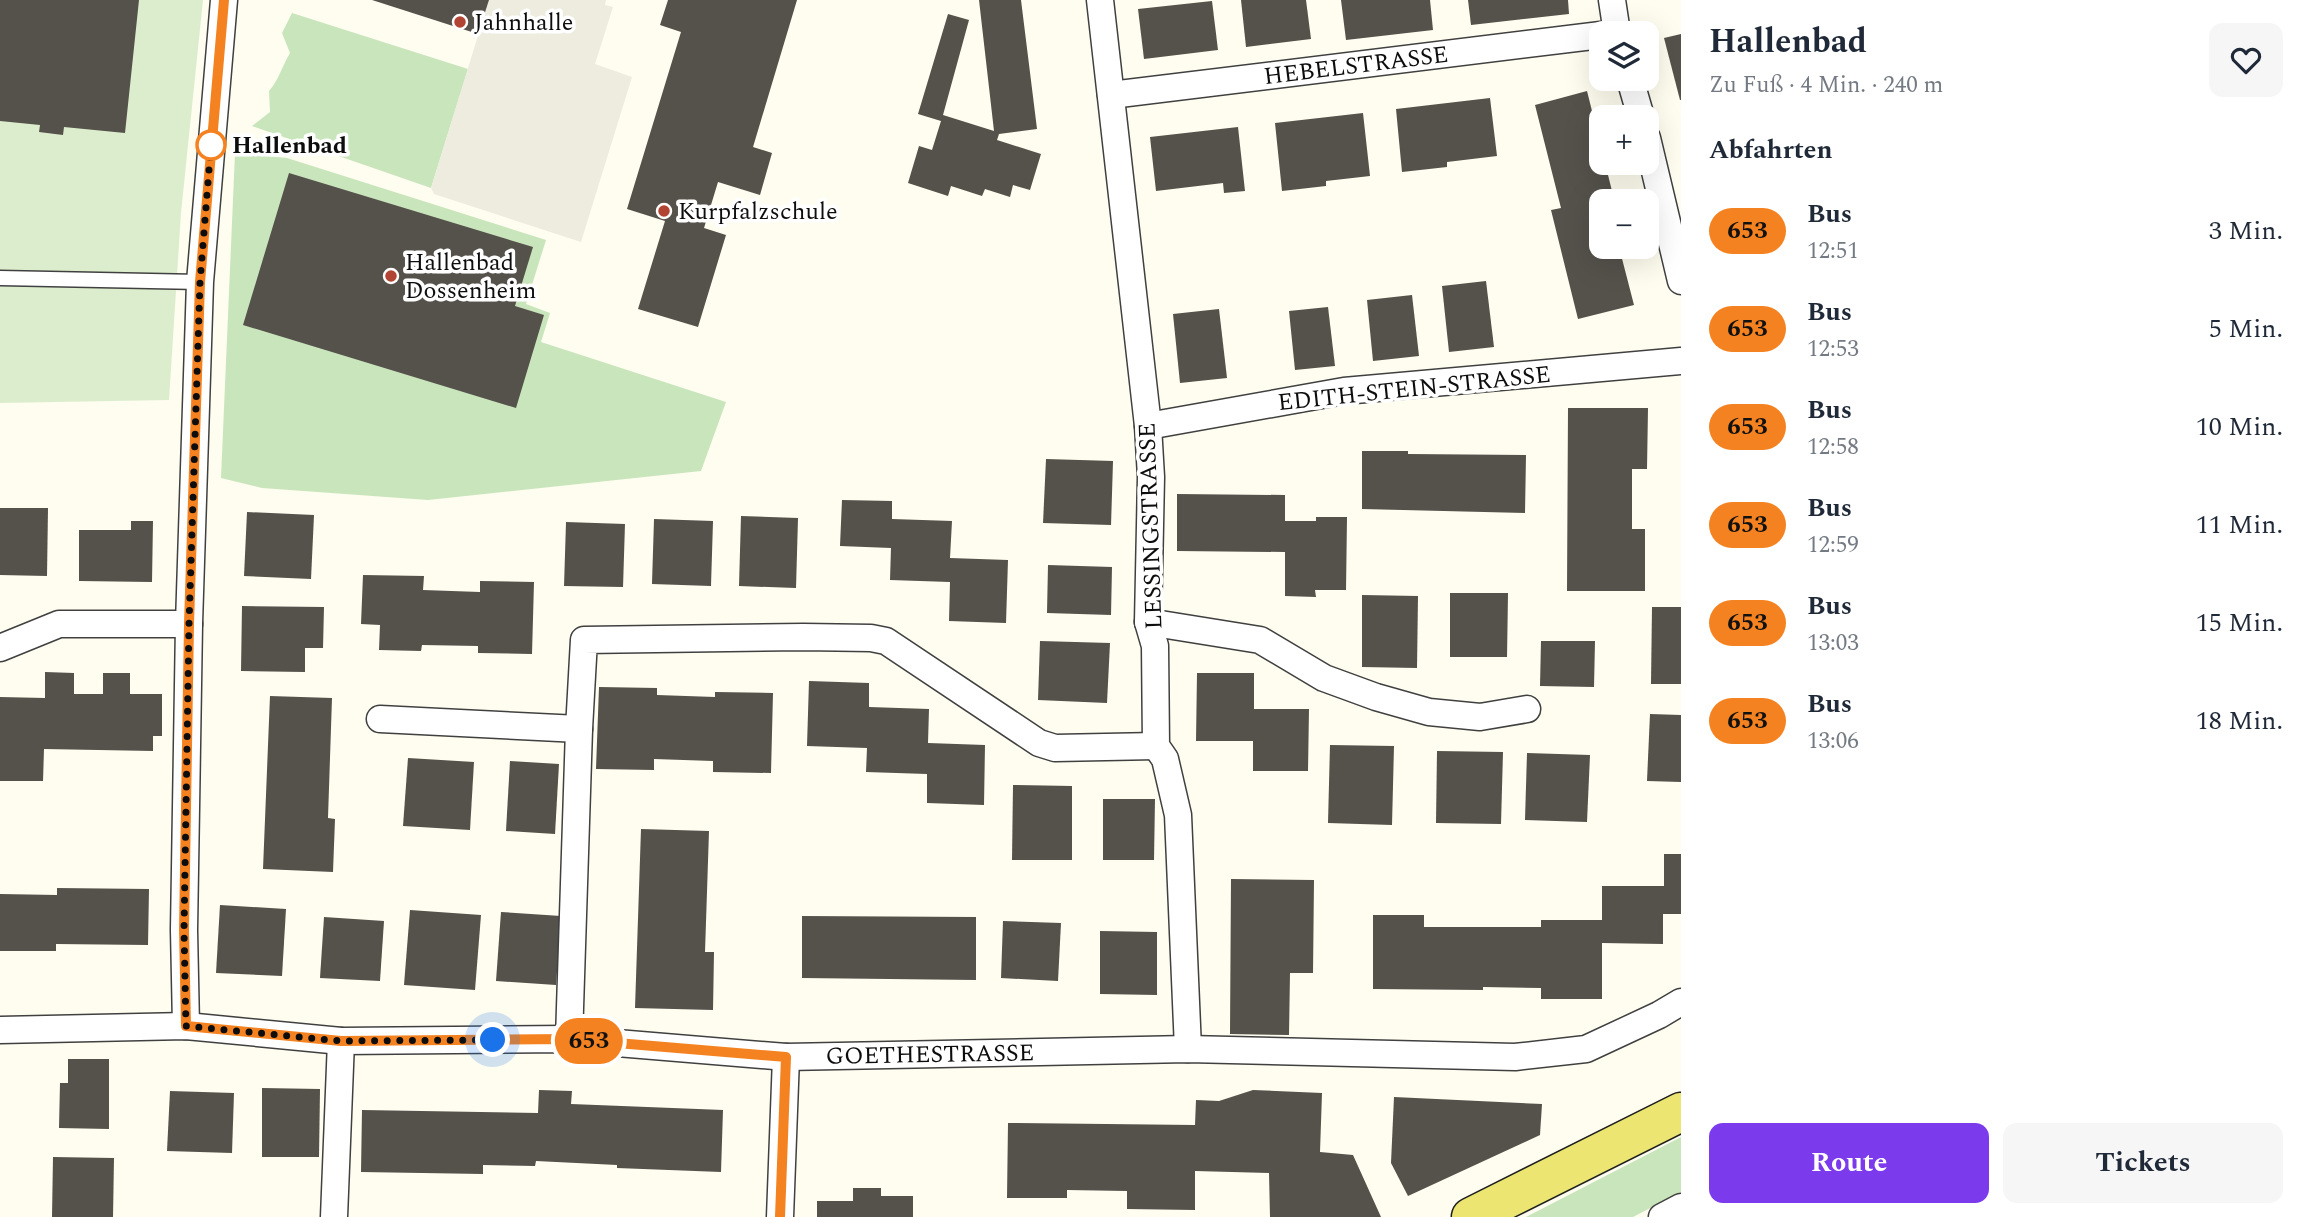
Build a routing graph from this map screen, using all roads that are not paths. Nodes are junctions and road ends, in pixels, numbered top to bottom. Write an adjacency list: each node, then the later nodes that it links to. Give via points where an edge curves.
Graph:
1 (224, 0): 11 (street)
2 (1100, 0): 6 (street, LESSINGSTRASSE)
3 (1612, 0): 4 (street)
4 (1616, 21)
5 (1589, 36): 6 (street, HEBELSTRASSE)
6 (1111, 94): 13 (street, LESSINGSTRASSE)
7 (1659, 161): 8 (street)
8 (1670, 182): 10 (street)
9 (0, 278): 11 (lane)
10 (1681, 281)
11 (200, 282): 15 (street)
12 (1681, 361): 13 (street, EDITH-STEIN-STRASSE, via 1344,391)
13 (1148, 425): 14 (street, LESSINGSTRASSE)
14 (1148, 622): 17 (street, via 1260,640 1325,678 1429,712 1480,717); 20 (street, LESSINGSTRASSE, via 1155,646)
15 (189, 624): 16 (street, via 59,624); 22 (street)
16 (0, 648)
17 (1527, 709)
18 (380, 719): 19 (street)
19 (579, 729): 20 (street, via 584,640 871,638 886,641 1039,743 1055,747); 24 (street)
20 (1156, 746): 26 (street, LESSINGSTRASSE, via 1166,759 1178,815)
21 (1681, 1002): 26 (street, GOETHESTRASSE, via 1587,1049 1515,1057)
22 (186, 1026): 23 (street, GOETHESTRASSE); 25 (street, GOETHESTRASSE)
23 (0, 1030)
24 (569, 1039): 25 (street, GOETHESTRASSE); 27 (street, GOETHESTRASSE)
25 (341, 1041): 30 (street)
26 (1188, 1049): 27 (street, GOETHESTRASSE)
27 (786, 1057): 31 (street)
28 (1681, 1112): 32 (main road)
29 (1681, 1207): 33 (street)
30 (334, 1217)
31 (780, 1217)
32 (1471, 1217)
33 (1662, 1217)

